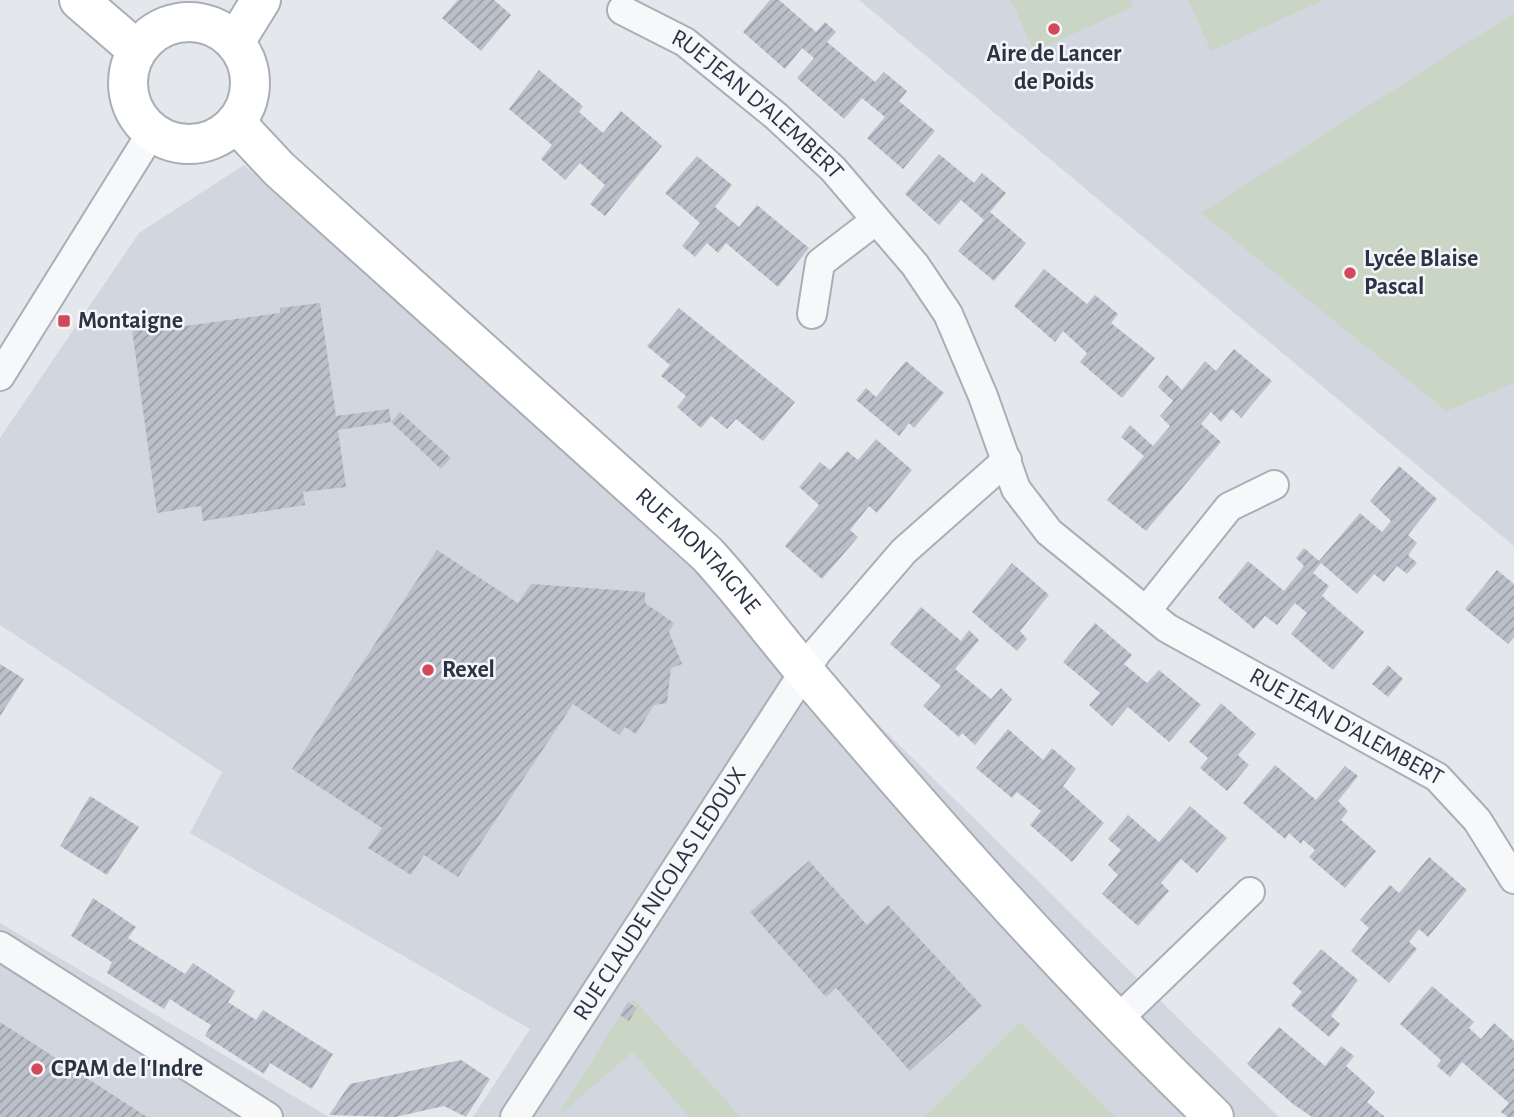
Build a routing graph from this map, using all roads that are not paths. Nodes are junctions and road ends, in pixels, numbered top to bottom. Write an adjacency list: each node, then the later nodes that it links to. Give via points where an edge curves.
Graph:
1 (79, 0): 5 (street)
2 (261, 0): 4 (street)
3 (622, 10): 8 (street, RUE JEAN D'ALEMBERT, via 685,41 776,116 833,169)
4 (235, 43): 5 (street, via 217,29 196,22 173,24 152,33); 6 (street, via 246,61 250,82 247,103)
5 (137, 50): 7 (street, via 128,71 128,94 136,115)
6 (236, 122): 7 (street, via 205,142 168,141); 14 (street, RUE MONTAIGNE, via 279,169 707,554)
7 (152, 132): 10 (street)
8 (875, 221): 9 (street, via 820,263); 11 (street, RUE JEAN D'ALEMBERT, via 915,265 948,314)
9 (811, 314)
10 (0, 376)
11 (1007, 460): 13 (street, RUE JEAN D'ALEMBERT, via 1016,489 1049,532); 14 (street, via 904,551)
12 (1274, 485): 13 (street, via 1229,508)
13 (1146, 611): 15 (street, RUE JEAN D'ALEMBERT, via 1167,628 1437,777 1478,820)
14 (804, 671): 18 (street, RUE MONTAIGNE); 20 (street, RUE CLAUDE NICOLAS LEDOUX)
15 (1514, 879)
16 (1250, 892): 18 (street)
17 (0, 946): 19 (street)
18 (1115, 1022): 21 (street, RUE MONTAIGNE)
19 (268, 1117)
20 (515, 1117)
21 (1214, 1117)

